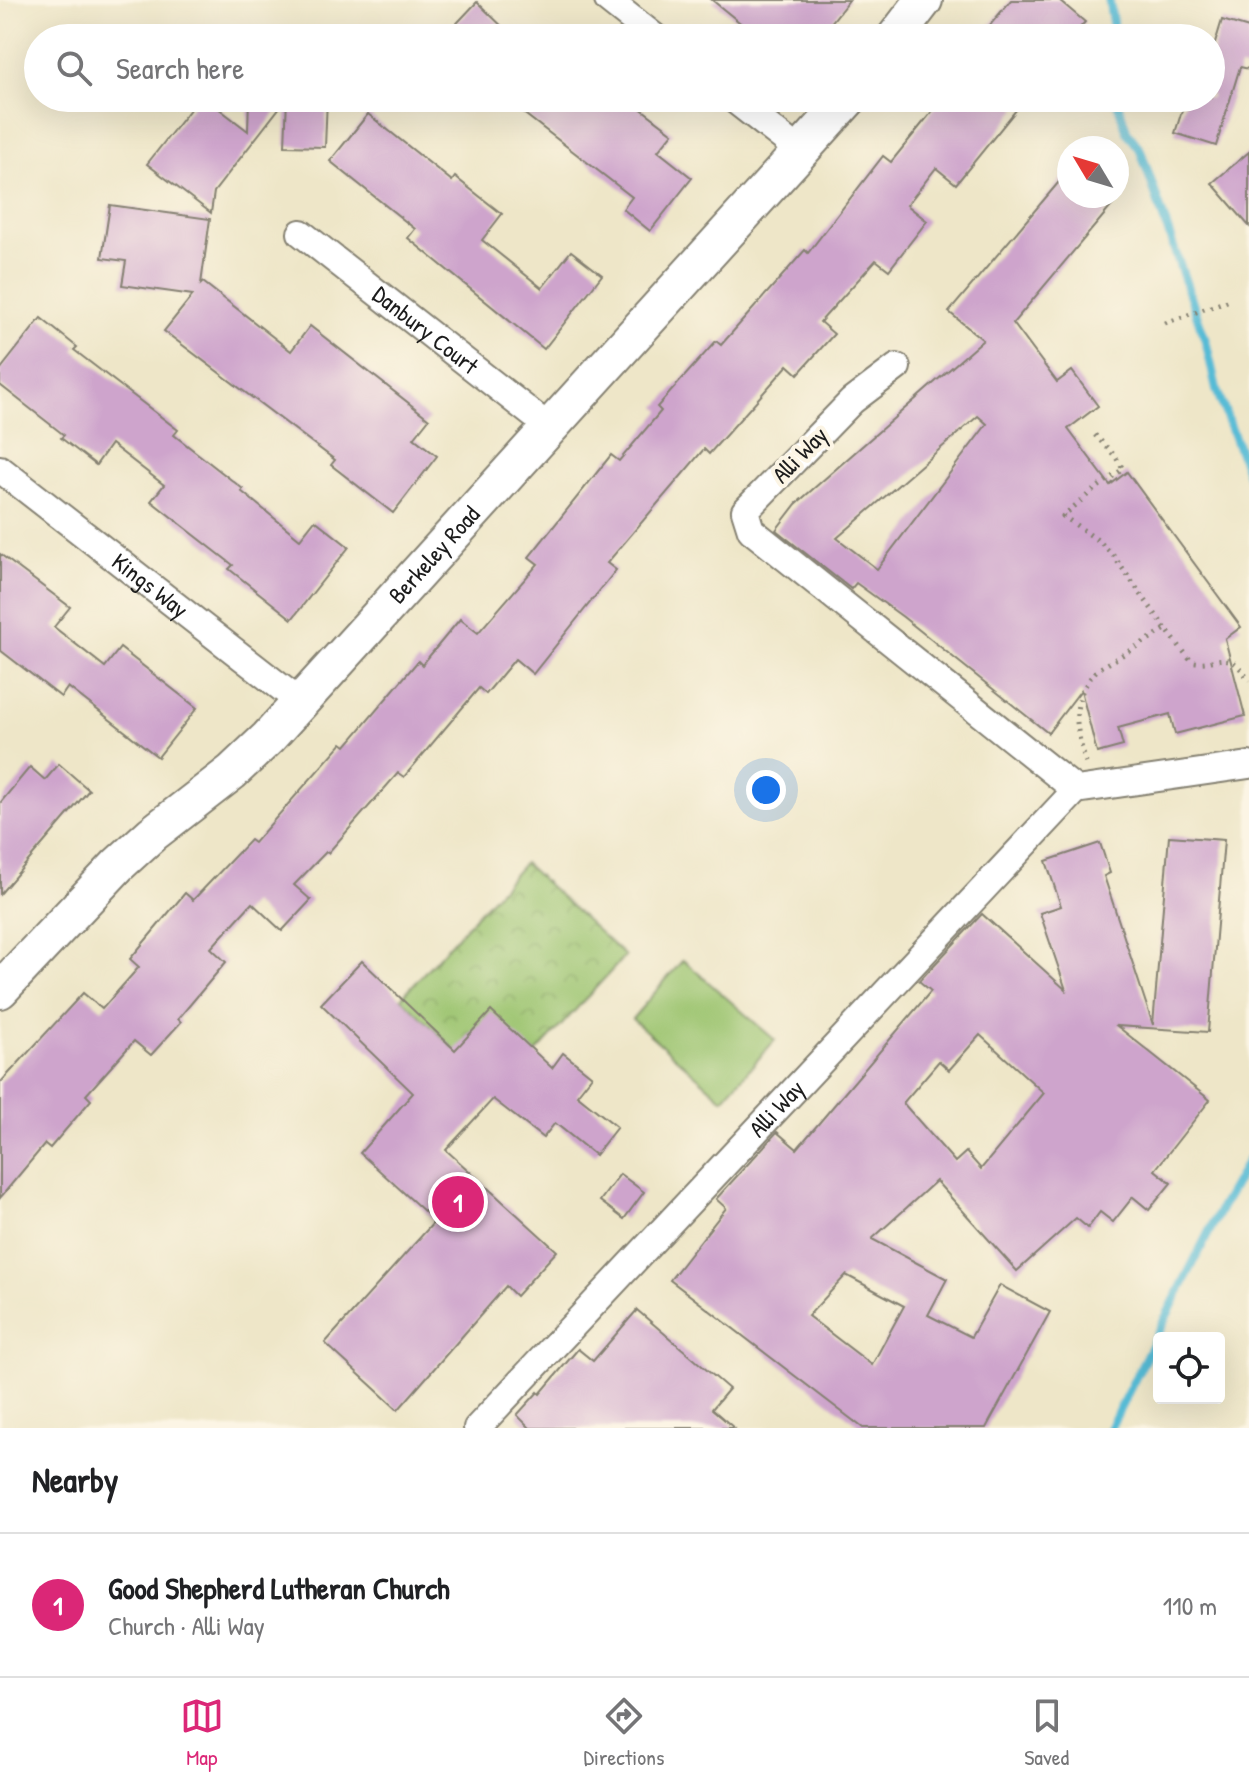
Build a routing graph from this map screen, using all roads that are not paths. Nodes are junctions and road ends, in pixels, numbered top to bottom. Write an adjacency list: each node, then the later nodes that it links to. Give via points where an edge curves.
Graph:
1 (608, 0): 3 (street)
2 (924, 0): 4 (street)
3 (638, 24)
4 (906, 24)
5 (750, 112): 7 (street)
6 (837, 112): 7 (street, Berkeley Road)
7 (801, 152): 10 (street, Berkeley Road)
8 (301, 233): 10 (street, Danbury Court)
9 (897, 367): 14 (street, Alli Way, via 852,401 745,511 751,530)
10 (550, 428): 12 (street, Berkeley Road)
11 (0, 469): 12 (street, Kings Way)
12 (301, 703): 15 (street, Berkeley Road, via 232,772 118,865)
13 (1249, 765): 14 (street)
14 (1085, 789): 16 (street, Alli Way)
15 (0, 990)
16 (477, 1428)

